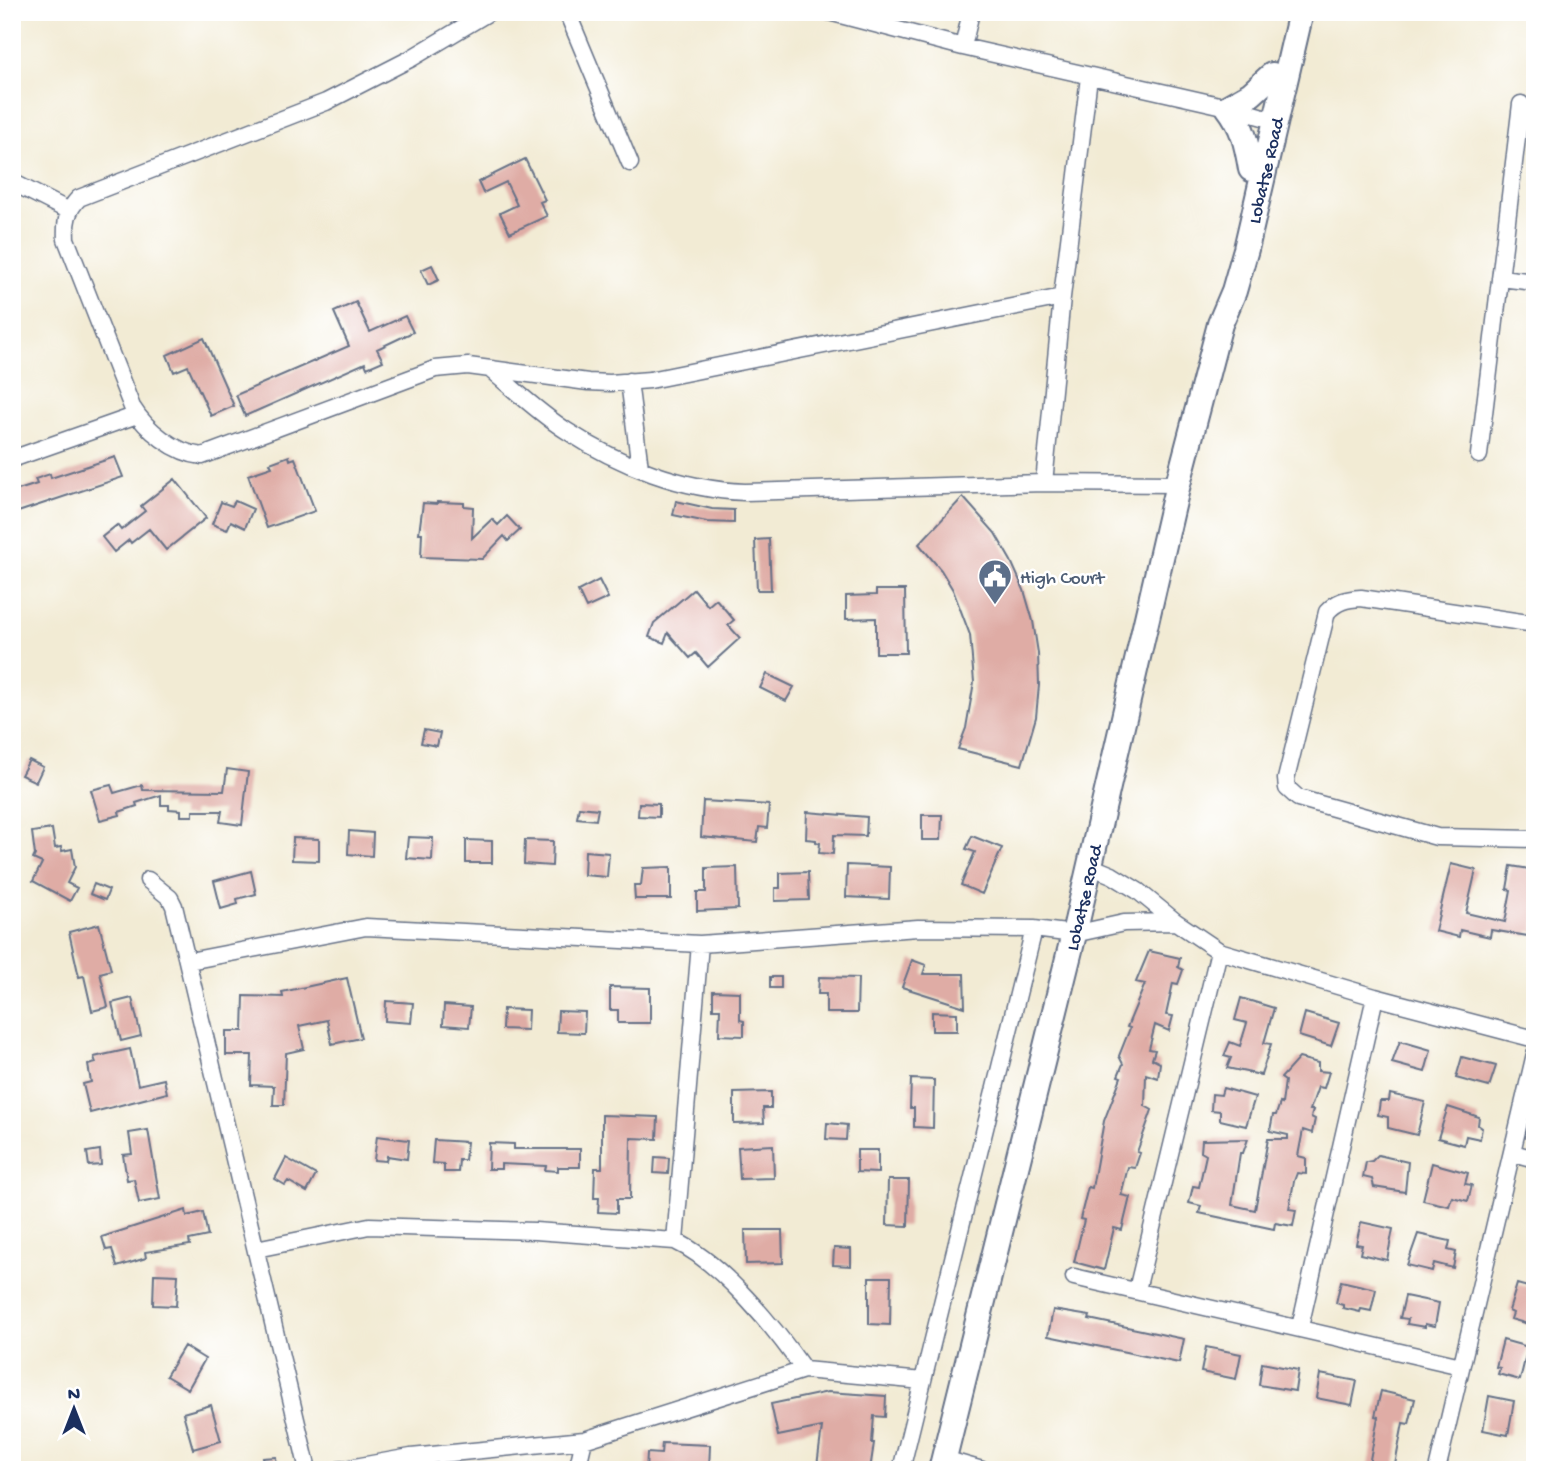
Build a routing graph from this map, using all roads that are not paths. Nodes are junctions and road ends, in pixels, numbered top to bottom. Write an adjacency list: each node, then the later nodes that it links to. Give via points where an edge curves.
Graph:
1 (489, 12): 16 (street, via 326,102 79,198)
2 (567, 12): 13 (street)
3 (828, 12): 7 (street)
4 (971, 12): 7 (street)
5 (1286, 12): 8 (highway, Lobatse Road)
6 (1301, 12): 12 (highway, Lobatse Road)
7 (963, 47): 9 (street)
8 (1272, 75): 11 (highway); 12 (highway, Lobatse Road)
9 (1089, 76): 11 (street); 19 (street)
10 (1521, 104): 17 (street)
11 (1228, 107): 12 (street); 14 (highway, via 1245,136)
12 (1270, 119): 14 (highway, Lobatse Road); 20 (highway, Lobatse Road, via 1246,249)
13 (630, 163)
14 (1251, 169): 20 (highway, Lobatse Road, via 1223,285)
15 (12, 183): 16 (street)
16 (69, 211): 23 (street, via 66,239)
17 (1500, 278): 18 (street); 24 (street)
18 (1535, 282)
19 (1062, 297): 22 (street, via 670,377); 27 (street)
20 (1220, 324): 28 (highway, Lobatse Road)
21 (489, 369): 22 (street, via 588,382); 23 (street, via 435,369 202,456 170,445); 26 (street, via 565,430)
22 (629, 381): 26 (street)
23 (137, 415): 25 (street)
24 (1479, 455)
25 (12, 459)
26 (640, 468): 27 (street, via 684,484 734,491)
27 (1044, 483): 28 (street)
28 (1178, 484): 31 (highway, Lobatse Road)
29 (1535, 624): 30 (street, via 1361,598 1334,604 1327,612 1286,779 1287,788 1298,798 1437,837)
30 (1535, 839)
31 (1090, 866): 33 (street, via 1126,883); 35 (highway, Lobatse Road)
32 (148, 880): 38 (street, via 170,898)
33 (1176, 922): 35 (street, via 1124,923); 37 (street)
34 (1034, 929): 35 (street); 36 (street, via 918,929); 51 (street)
35 (1074, 934): 53 (highway, Lobatse Road)
36 (700, 944): 38 (street, via 366,927); 44 (street)
37 (1219, 951): 39 (street); 47 (street)
38 (189, 961): 45 (street)
39 (1375, 997): 40 (street); 48 (street)
40 (1535, 1039)
41 (1535, 1054): 42 (street)
42 (1513, 1153): 43 (street); 49 (street)
43 (1535, 1159)
44 (675, 1241): 45 (street, via 369,1226); 50 (street, via 710,1263 777,1331)
45 (256, 1249): 54 (street)
46 (1074, 1277): 47 (street)
47 (1137, 1290): 48 (street)
48 (1300, 1328): 49 (street)
49 (1461, 1366): 59 (street)
50 (804, 1370): 51 (street); 52 (street)
51 (923, 1381): 57 (street)
52 (584, 1440): 55 (street); 56 (street)
53 (943, 1465): 58 (street)
54 (308, 1470)
55 (338, 1470)
56 (577, 1470)
57 (901, 1470)
58 (982, 1470)
59 (1437, 1470)

